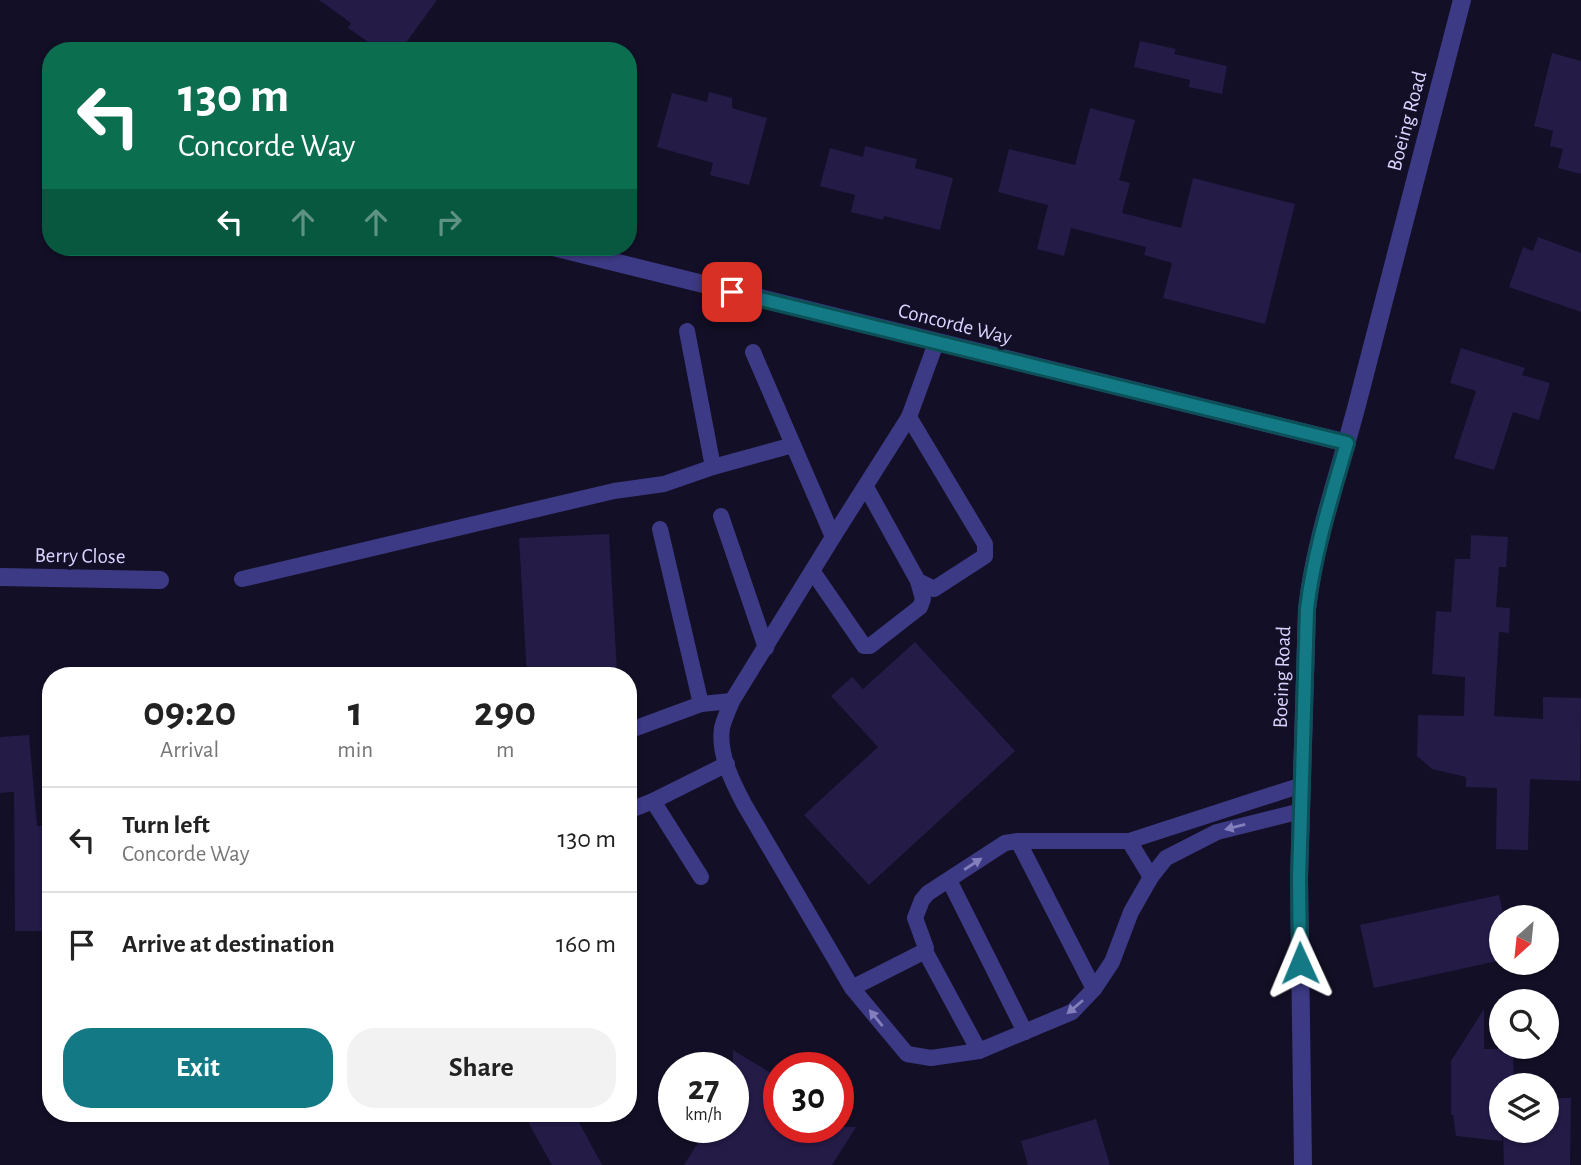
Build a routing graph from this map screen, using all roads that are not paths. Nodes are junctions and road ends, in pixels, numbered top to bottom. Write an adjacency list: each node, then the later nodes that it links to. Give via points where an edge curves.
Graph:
1 (1462, 0): 7 (street, Boeing Road)
2 (589, 256): 4 (street, Concorde Way)
3 (687, 331): 9 (lane)
4 (936, 343): 6 (lane); 7 (street, Concorde Way)
5 (753, 352): 8 (lane)
6 (909, 417): 10 (lane); 18 (lane, via 986,551 934,589)
7 (1347, 443): 24 (street, Boeing Road, via 1311,575)
8 (793, 445): 9 (lane); 13 (lane)
9 (713, 467): 16 (lane, via 664,484 614,491)
10 (866, 487): 13 (lane); 18 (lane)
11 (721, 516): 19 (lane)
12 (660, 529): 21 (lane)
13 (832, 537): 14 (lane)
14 (813, 572): 18 (lane, via 864,646 920,607 923,599); 19 (lane)
15 (0, 577): 17 (street, Berry Close)
16 (242, 579)
17 (160, 580)
18 (918, 581)
19 (766, 648): 20 (lane)
20 (732, 701): 21 (lane); 23 (lane, via 722,728)
21 (702, 704): 22 (lane)
22 (637, 728)
23 (727, 764): 25 (lane); 34 (lane, via 744,804)
24 (1302, 785): 27 (street, Boeing Road); 29 (lane)
25 (653, 801): 26 (lane); 30 (lane)
26 (637, 807)
27 (1301, 811): 31 (lane, one-way to 31, via 1217,832 1166,858); 38 (street, Boeing Road)
28 (1018, 841): 29 (lane); 32 (lane, one-way to 28, via 1005,843); 35 (lane)
29 (1129, 841): 31 (lane)
30 (702, 877)
31 (1151, 877): 35 (lane, via 1131,912 1112,962)
32 (949, 880): 33 (lane, via 928,893 918,908 915,918); 36 (lane)
33 (925, 951): 34 (lane); 37 (lane)
34 (852, 988): 37 (lane, one-way to 34, via 931,1058 907,1055)
35 (1094, 989): 36 (lane, one-way to 36, via 1072,1012)
36 (1025, 1032): 37 (lane)
37 (979, 1051)
38 (1303, 1165)

